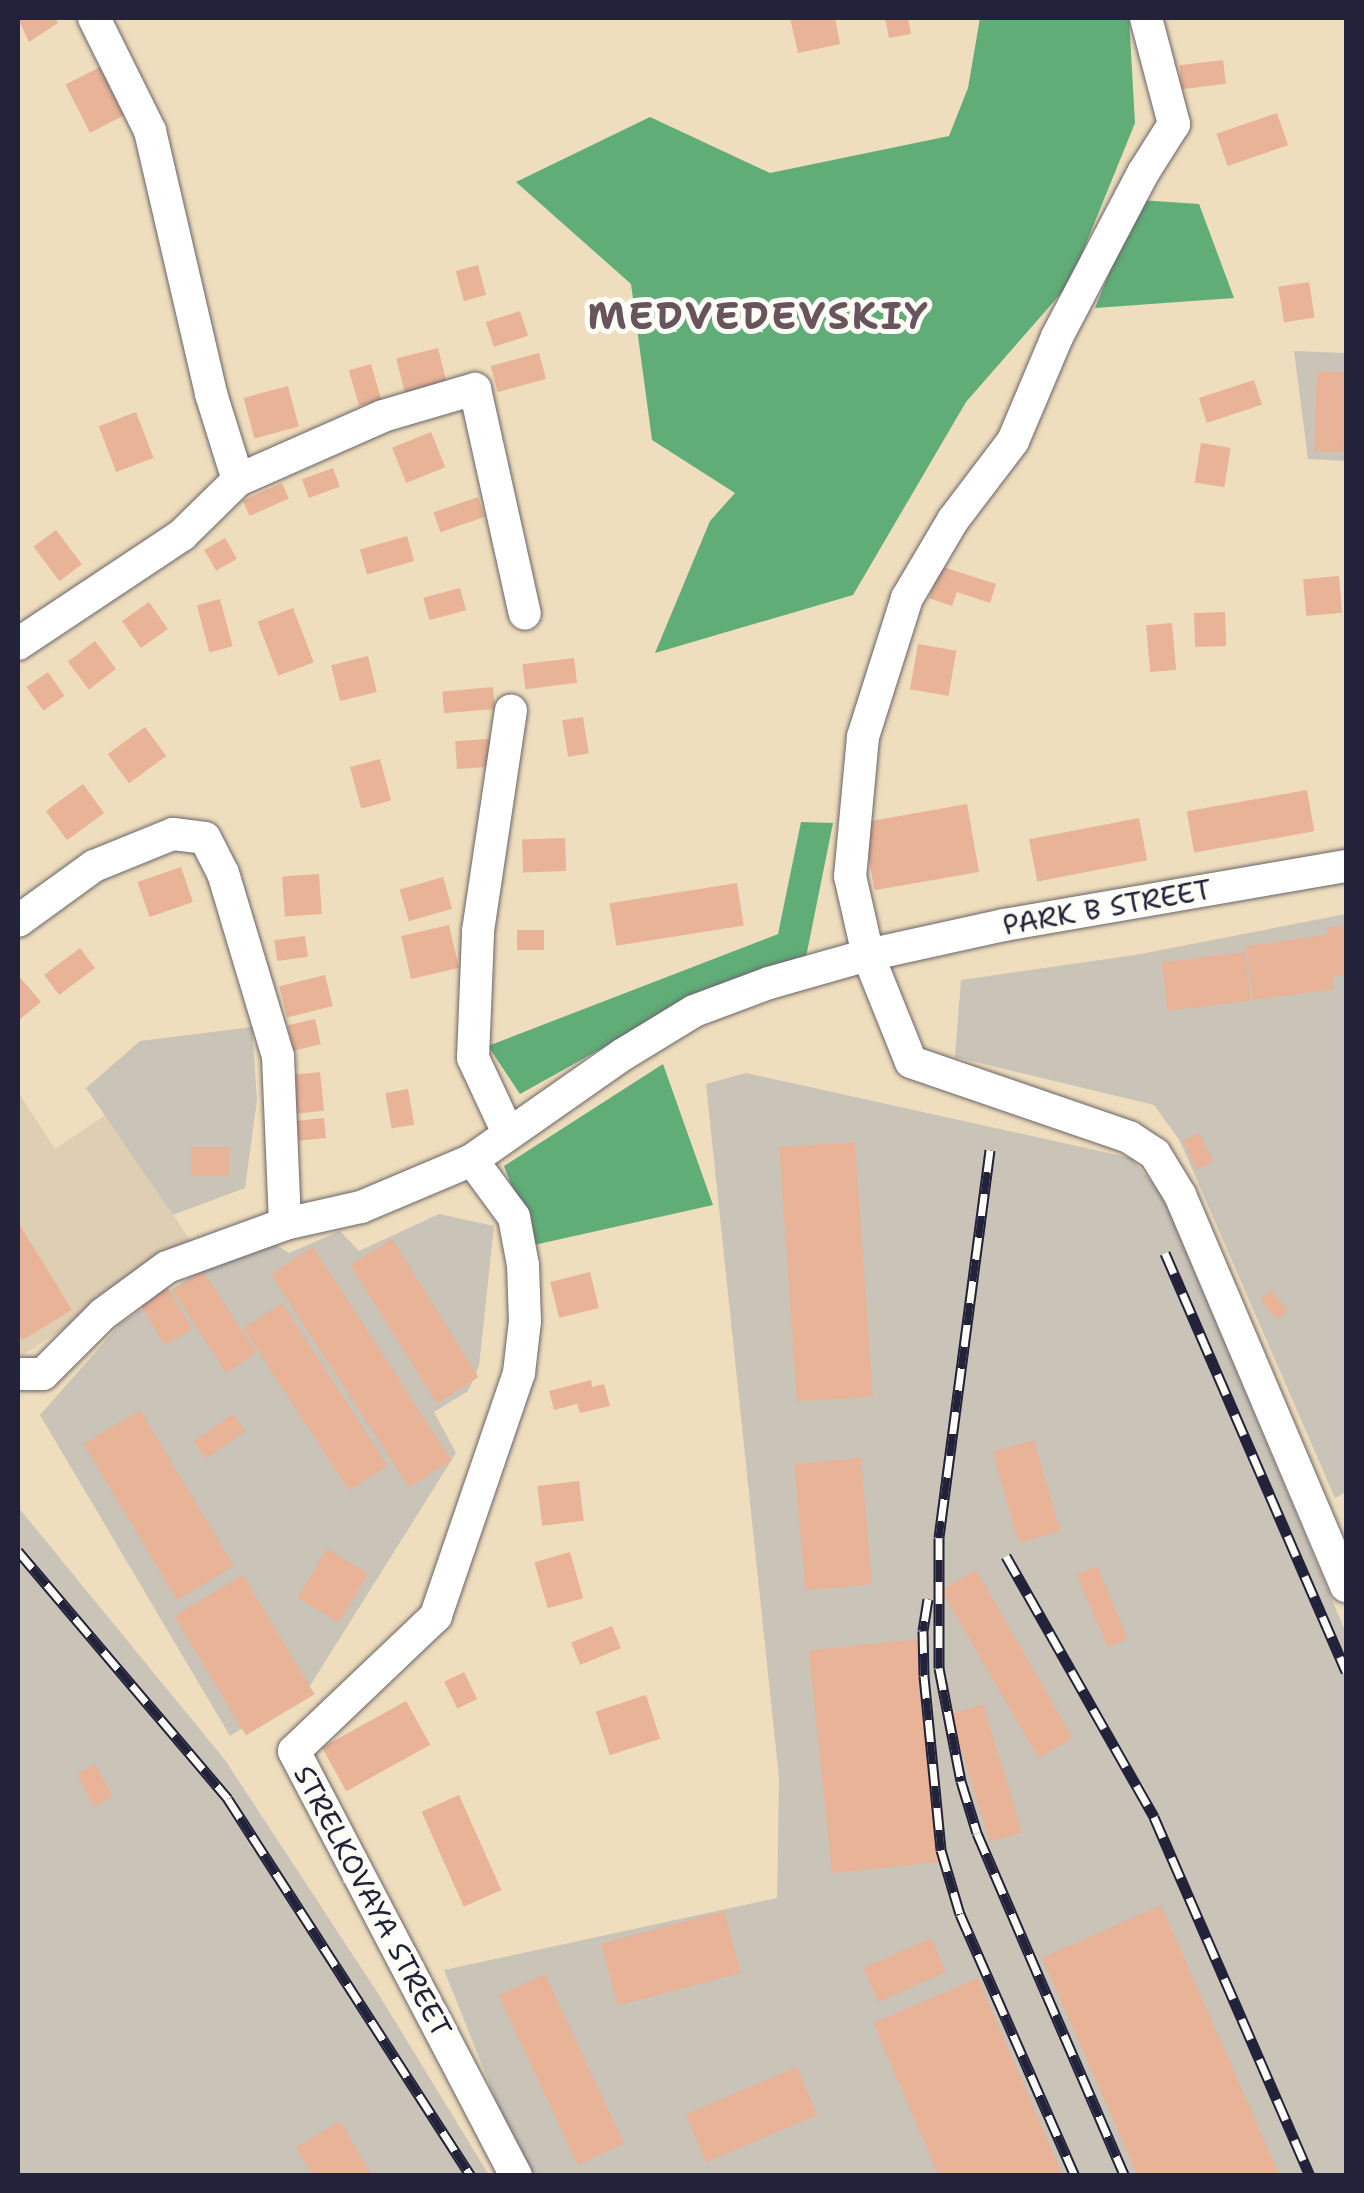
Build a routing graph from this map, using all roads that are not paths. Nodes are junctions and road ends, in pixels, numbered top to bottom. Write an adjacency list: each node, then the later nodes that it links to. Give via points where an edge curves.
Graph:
1 (94, 18): 3 (street, via 150,131)
2 (1146, 18): 9 (street, via 1174,124 1057,337 1014,441 953,520 907,598 863,737 850,876)
3 (238, 480): 4 (street, via 383,416 476,389); 5 (street, via 182,535)
4 (525, 614)
5 (18, 644)
6 (511, 710): 10 (street, via 478,931 473,1058)
7 (1346, 866): 9 (street, PARK B STREET)
8 (18, 921): 12 (street, via 94,866 173,834 205,838 223,873 278,1056)
9 (868, 955): 10 (street, via 694,1011); 14 (street, via 911,1062 1129,1137 1155,1154 1180,1195)
10 (508, 1133): 11 (street)
11 (472, 1160): 12 (street, via 360,1207); 15 (street, STRELKOVAYA STREET, via 514,1217 524,1303 519,1373 436,1616 294,1751)
12 (284, 1224): 13 (street, via 167,1268 103,1314 43,1374)
13 (18, 1374)
14 (1346, 1586)
15 (516, 2176)

